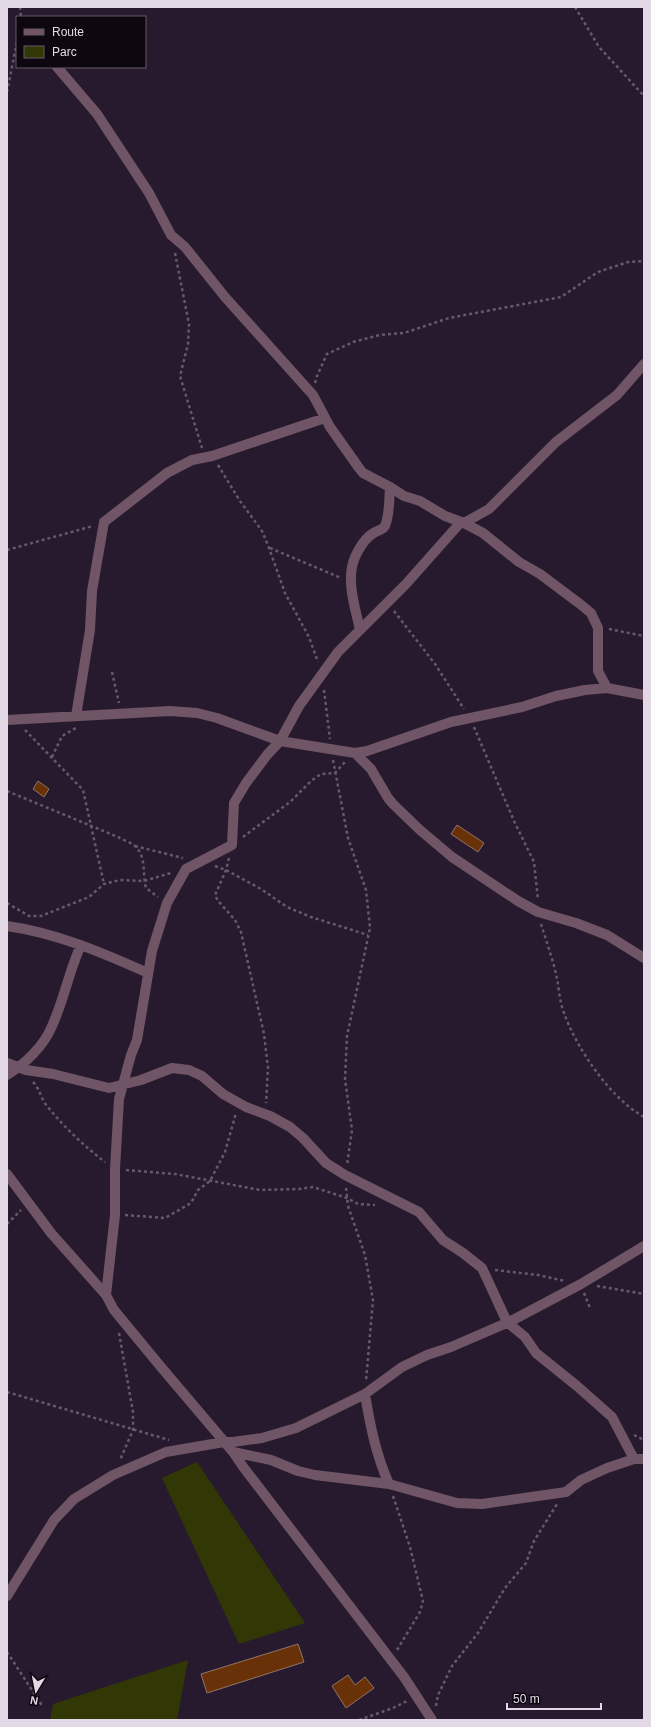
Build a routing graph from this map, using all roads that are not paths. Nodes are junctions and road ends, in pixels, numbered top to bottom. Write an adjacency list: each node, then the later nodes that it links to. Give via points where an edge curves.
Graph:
1 (58, 68): 3 (street, via 97,114 149,194 171,235 185,247 225,297 313,395)
2 (644, 364): 5 (street, via 617,395 556,442 489,509)
3 (325, 418): 4 (street, via 363,473); 9 (street, via 192,460 167,472 104,522 91,597 90,630)
4 (390, 487): 5 (street); 6 (street, via 388,514 384,527 365,541 352,566 351,585)
5 (463, 523): 6 (street); 7 (street, via 482,533 519,562 540,574 590,613 598,628 598,671)
6 (360, 630): 11 (street, via 338,652 322,674 299,706)
7 (607, 688): 8 (street); 12 (street, via 556,696 522,708 470,718 419,732 367,752)
8 (644, 695)
9 (76, 716): 10 (street); 11 (street, via 170,711 197,713)
10 (10, 717)
11 (280, 741): 12 (street); 16 (street, via 246,783 234,803 232,845 186,869 167,903 152,950)
12 (353, 752): 15 (street, via 371,769 388,798 452,857 538,912 607,935)
13 (7, 926): 14 (street, via 55,936)
14 (81, 945): 16 (street); 18 (street, via 72,964 52,1027 40,1046)
15 (644, 958)
16 (148, 974): 20 (street, via 137,1040)
17 (7, 1063): 18 (street)
18 (18, 1068): 19 (street); 20 (street, via 110,1088)
19 (7, 1075)
20 (123, 1085): 23 (street, via 119,1099 115,1215); 24 (street, via 165,1070 179,1068 196,1072 223,1094 290,1127 326,1163 419,1212 442,1240 482,1268)
21 (7, 1174): 23 (street, via 51,1233)
22 (644, 1246): 24 (street, via 581,1284)
23 (106, 1295): 26 (street, via 114,1310)
24 (507, 1322): 25 (street, via 402,1367); 28 (street, via 524,1337 536,1353 612,1417)
25 (365, 1394): 26 (street, via 296,1428 262,1438); 29 (street, via 371,1432)
26 (224, 1442): 27 (street); 30 (street, via 166,1452 113,1476 74,1499 54,1520)
27 (233, 1452): 29 (street, via 271,1460 315,1475); 31 (street, via 391,1659)
28 (639, 1459): 29 (street, via 606,1468 581,1480 566,1492 482,1504 443,1500)
29 (389, 1484)
30 (7, 1596)
31 (432, 1720)

